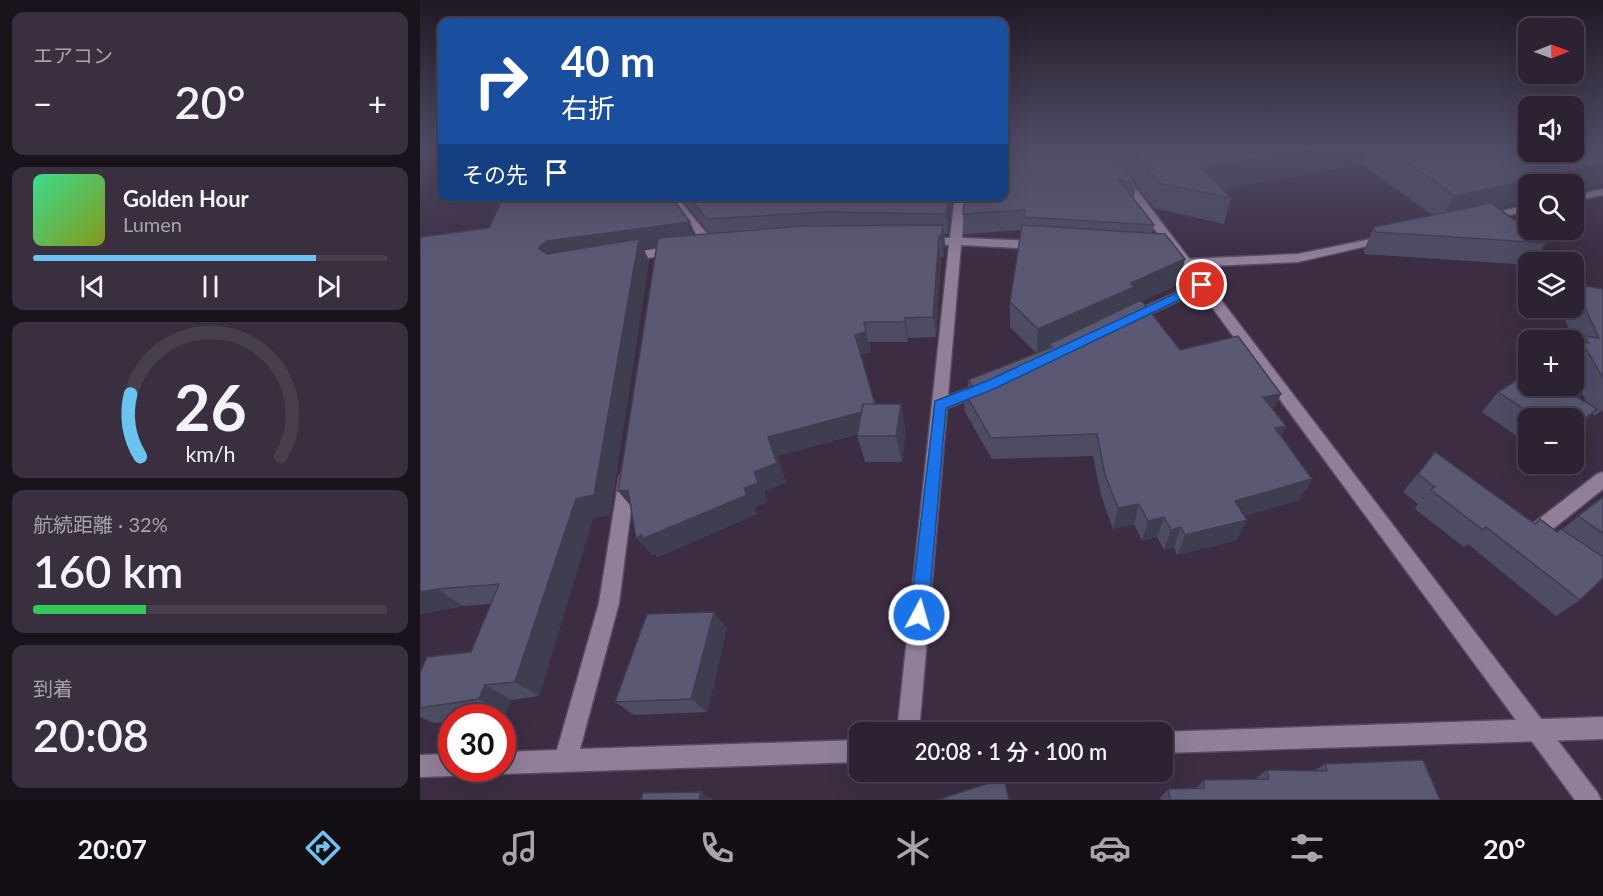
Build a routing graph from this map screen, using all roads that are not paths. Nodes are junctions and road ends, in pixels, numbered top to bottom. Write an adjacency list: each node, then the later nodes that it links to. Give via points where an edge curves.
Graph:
1 (1123, 184): 12 (street)
2 (1603, 192): 3 (street)
3 (1584, 196)
4 (674, 201): 13 (street, via 705,246 658,258)
5 (960, 201): 10 (street)
6 (1518, 210): 7 (street)
7 (1471, 221)
8 (1401, 236): 12 (street, via 1298,258)
9 (910, 240): 10 (street)
10 (956, 241): 11 (street); 17 (street)
11 (1049, 246)
12 (1176, 256): 14 (street)
13 (615, 260)
14 (1202, 285): 15 (street); 23 (street)
15 (1118, 325)
16 (992, 384): 17 (street)
17 (940, 405): 21 (street)
18 (629, 463): 26 (street, via 609,603)
19 (1603, 479): 20 (street, via 1536,532)
20 (1555, 545)
21 (909, 722)
22 (1603, 728): 23 (street)
23 (1537, 731): 24 (street); 30 (street)
24 (1173, 742)
25 (849, 751): 26 (street)
26 (565, 761): 27 (street)
27 (516, 763)
28 (438, 765): 29 (street)
29 (420, 766)
30 (1589, 800)

